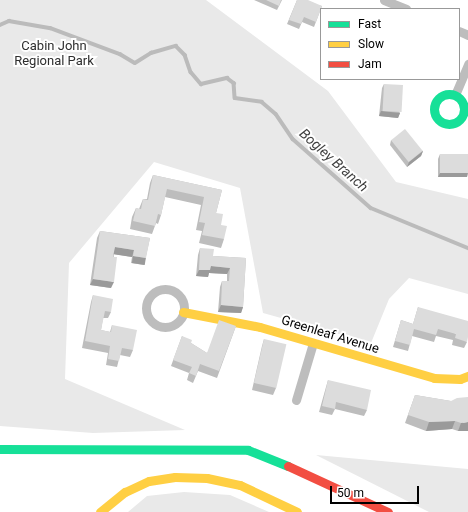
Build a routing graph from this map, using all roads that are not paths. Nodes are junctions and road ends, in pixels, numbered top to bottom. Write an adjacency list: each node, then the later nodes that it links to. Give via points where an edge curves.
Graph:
1 (384, 0): 2 (street)
2 (404, 8)
3 (468, 64): 4 (street)
4 (455, 95)
5 (183, 312): 5 (street, via 182,300 168,289 157,291 146,304 147,315 159,326 175,324); 6 (main road, Greenleaf Avenue, via 260,327)
6 (313, 343): 7 (main road, Greenleaf Avenue, via 392,368 434,378 460,379); 8 (street)
7 (468, 376)
8 (296, 400)
9 (0, 449): 12 (main road, via 248,450 296,469)
10 (100, 512): 11 (main road, via 125,492 149,481 175,477 207,478 240,485)
11 (297, 512)
12 (388, 512)

